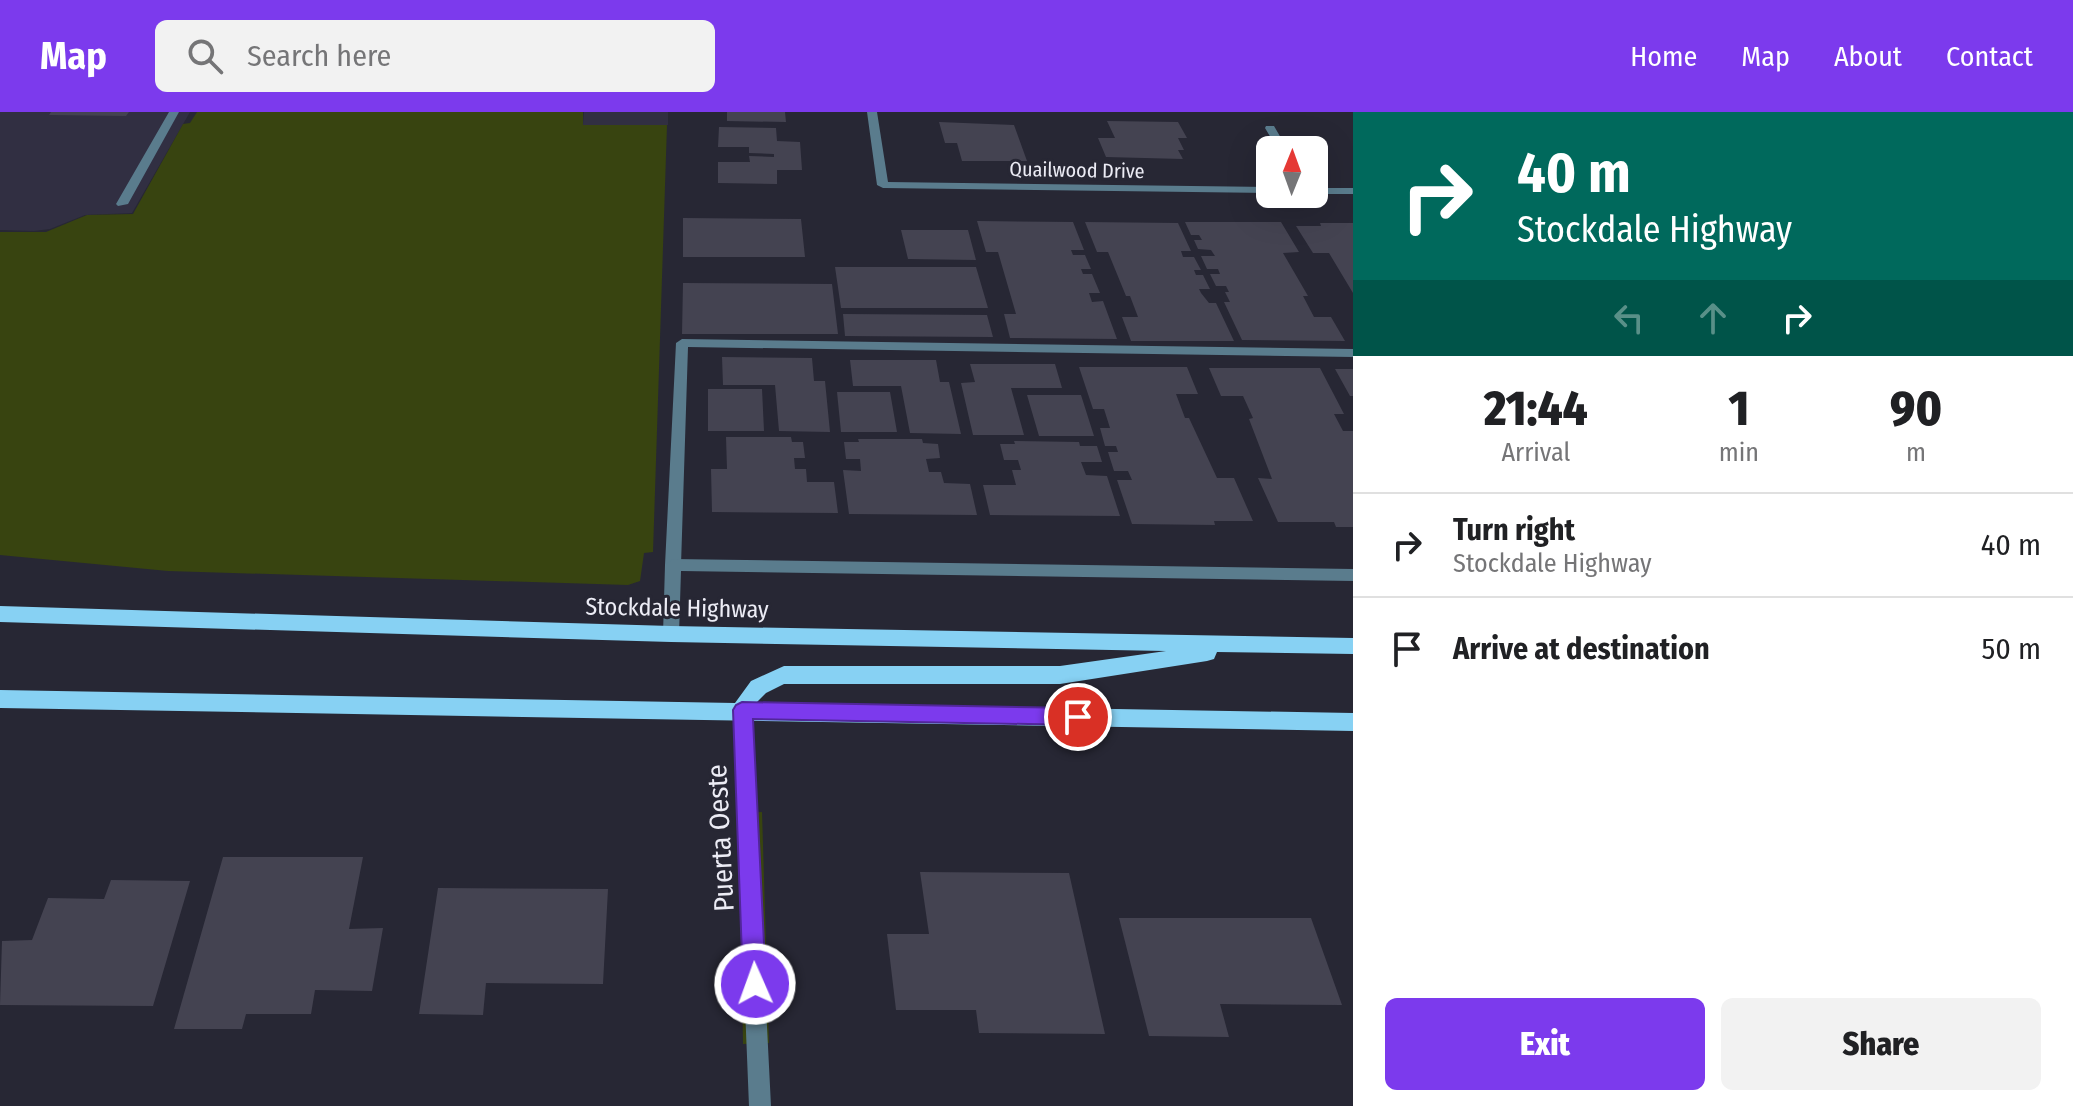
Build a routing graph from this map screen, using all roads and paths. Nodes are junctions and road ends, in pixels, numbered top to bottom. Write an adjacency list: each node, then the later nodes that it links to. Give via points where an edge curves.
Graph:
1 (174, 112): 8 (street)
2 (872, 112): 5 (street, Quailwood Drive, via 883,185)
3 (1270, 128): 4 (street)
4 (1275, 136)
5 (1256, 190)
6 (1328, 191): 7 (street)
7 (1353, 191)
8 (122, 204)
9 (1353, 353): 10 (street, via 682,343)
10 (673, 565): 11 (street); 13 (street)
11 (1353, 575)
12 (0, 614): 13 (main road, Stockdale Highway)
13 (671, 634): 14 (main road, Stockdale Highway)
14 (1259, 644): 15 (main road, Stockdale Highway); 17 (main road, via 1060,675 784,675 762,683)
15 (1353, 646)
16 (0, 699): 17 (main road)
17 (742, 710): 18 (main road); 19 (street, Puerta Oeste)
18 (1353, 722)
19 (760, 1106)

